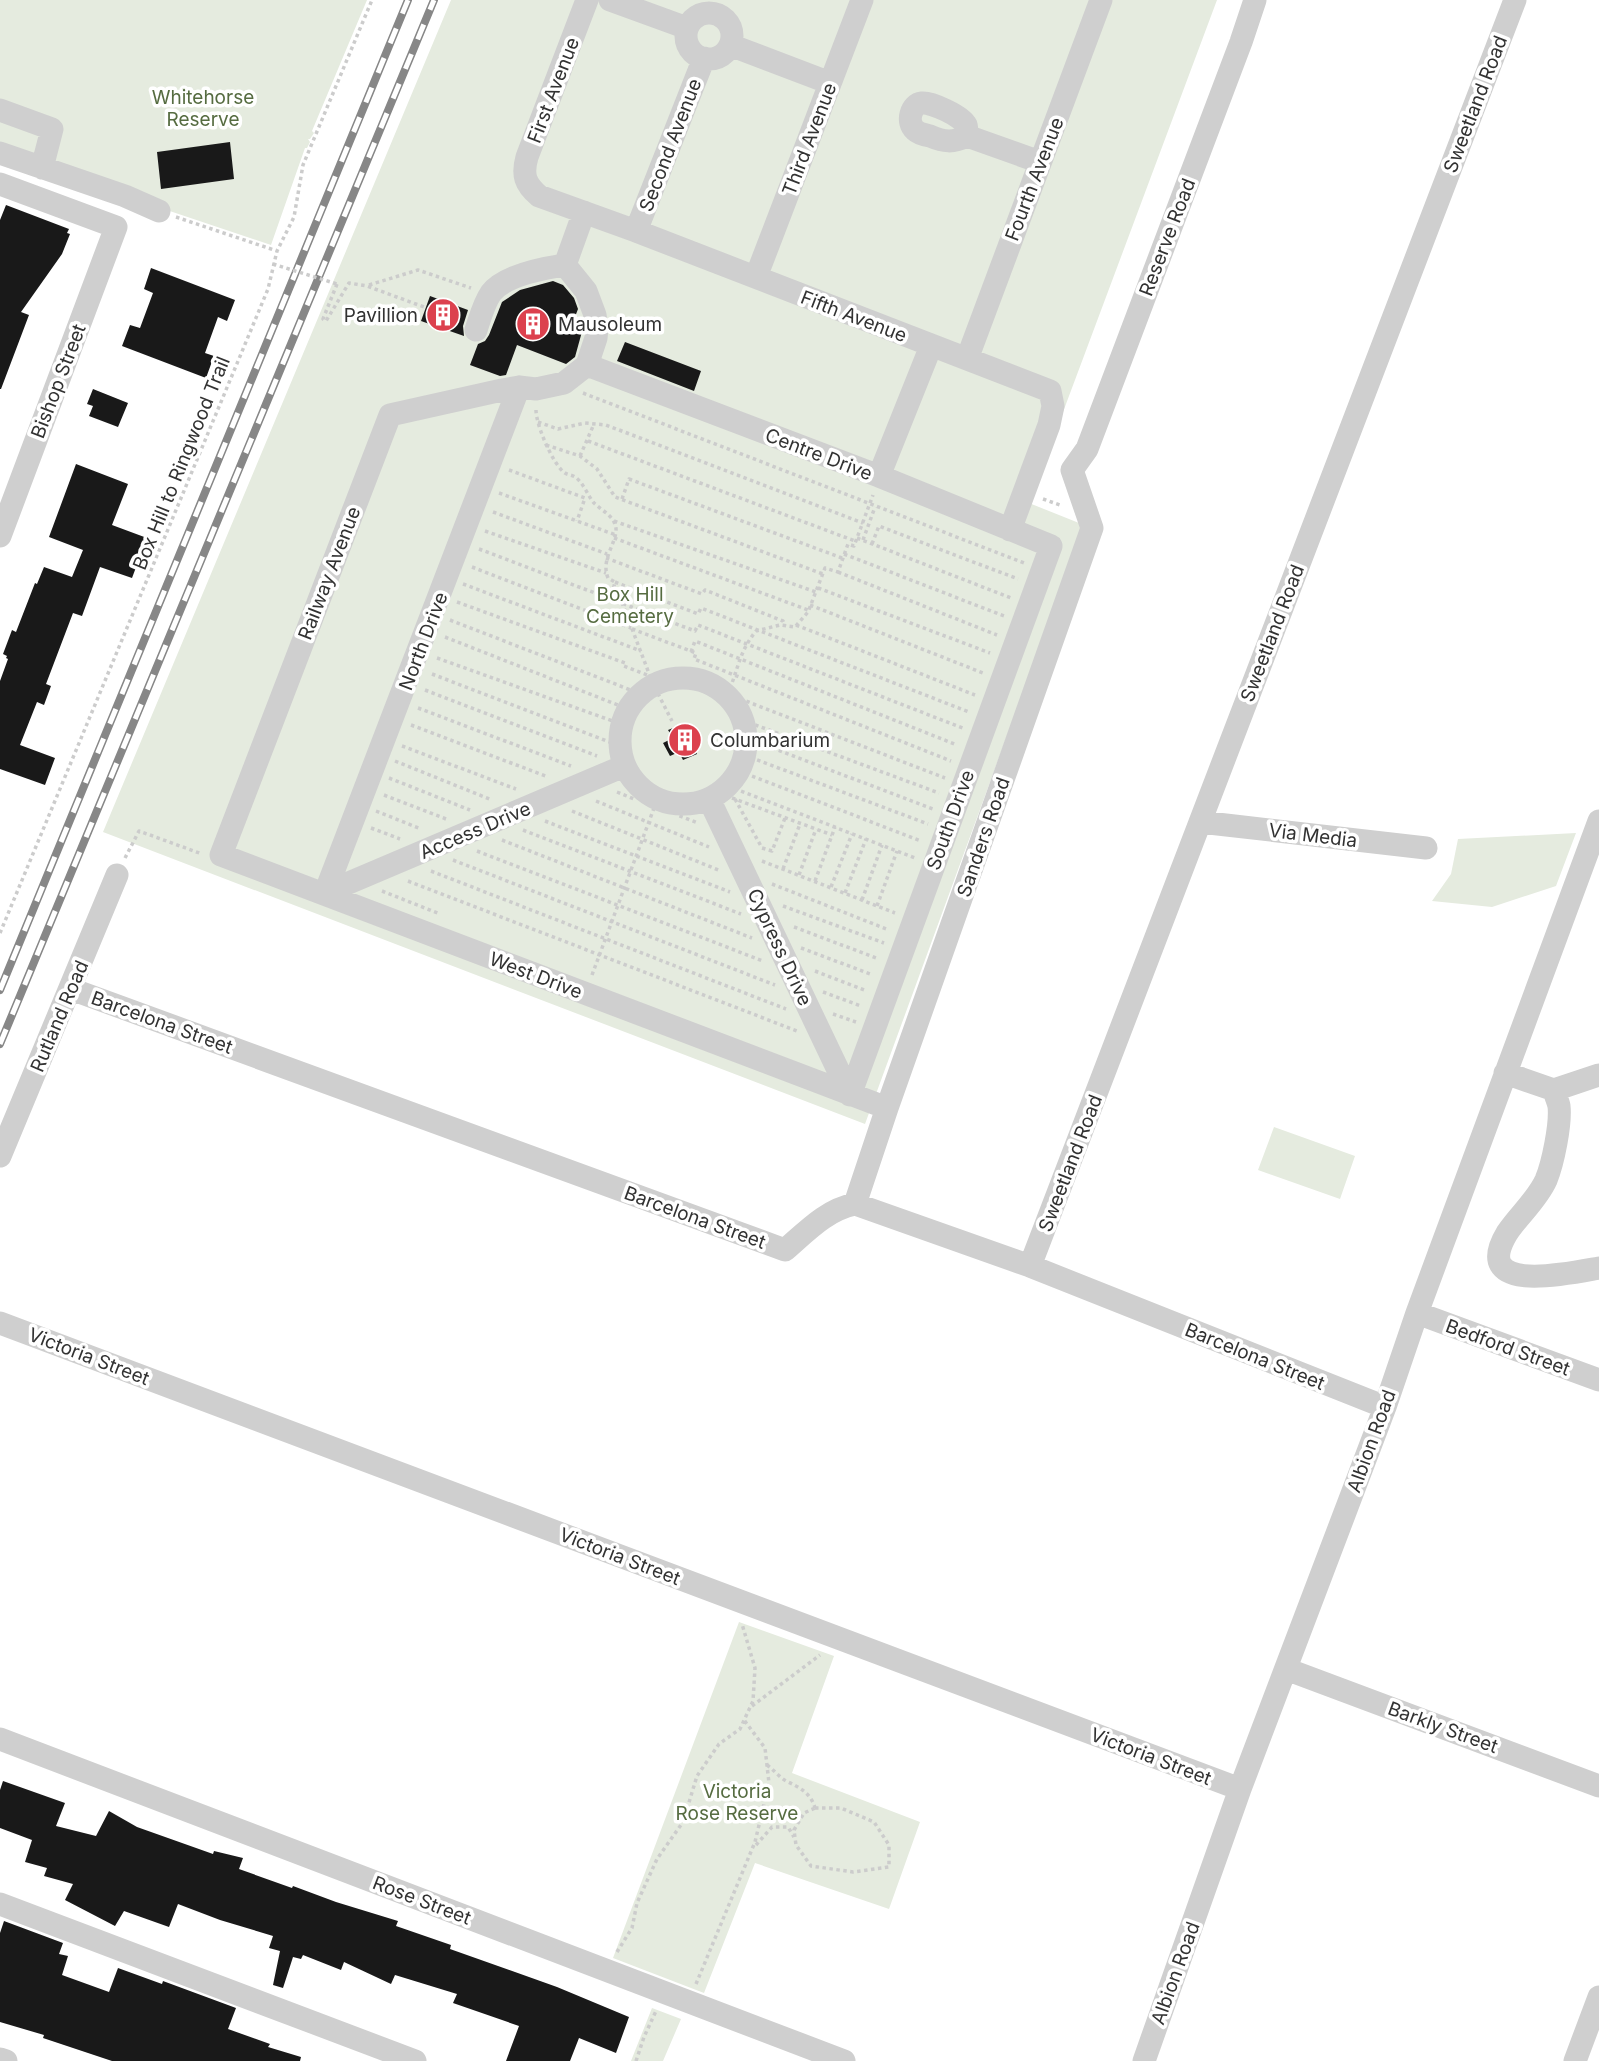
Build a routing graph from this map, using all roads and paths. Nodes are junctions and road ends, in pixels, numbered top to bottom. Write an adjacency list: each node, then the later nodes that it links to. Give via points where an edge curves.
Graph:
1 (372, 0): 23 (path, Box Hill to Ringwood Trail, via 303,165 294,217)
2 (587, 0): 18 (street, First Avenue, via 527,157)
3 (610, 0): 9 (street)
4 (862, 0): 12 (street, Third Avenue)
5 (1101, 0): 16 (street, Fourth Avenue)
6 (1255, 0): 42 (street, Reserve Road, via 1087,449)
7 (1515, 0): 91 (street, Sweetland Road)
8 (723, 8): 9 (street, via 701,14); 10 (street, via 732,32)
9 (687, 28): 11 (street, via 691,50)
10 (730, 45): 11 (street, via 722,55); 12 (street)
11 (704, 58): 22 (street, Second Avenue)
12 (830, 83): 26 (street, Third Avenue)
13 (0, 110): 17 (street, via 52,129)
14 (967, 136): 16 (street)
15 (0, 153): 17 (street)
16 (1040, 162): 32 (street, Fourth Avenue)
17 (42, 169): 20 (street)
18 (526, 181): 21 (street, Fifth Avenue, via 539,196)
19 (0, 184): 48 (street, Bishop Street, via 116,228)
20 (159, 211): 23 (path)
21 (584, 212): 22 (street, Fifth Avenue); 25 (street)
22 (636, 231): 26 (street, Fifth Avenue)
23 (276, 251): 24 (path, Box Hill to Ringwood Trail)
24 (273, 264): 27 (path, bridge, via 337,284 326,321 349,283); 123 (path, Box Hill to Ringwood Trail, via 268,289)
25 (565, 265): 28 (street, via 537,270 498,286); 33 (street, via 586,291 595,315 596,338)
26 (756, 277): 31 (street, Fifth Avenue)
27 (367, 286): 28 (path, via 418,270); 29 (path)
28 (490, 295): 30 (street)
29 (424, 307)
30 (476, 330)
31 (931, 346): 32 (street, Fifth Avenue); 43 (street)
32 (967, 359): 44 (street, Fifth Avenue, via 1050,391 1049,425)
33 (587, 365): 34 (street); 43 (street, Centre Drive)
34 (564, 383): 35 (street); 46 (path)
35 (528, 388): 36 (path); 41 (street, North Drive); 106 (street, Railway Avenue, via 390,415)
36 (538, 422): 37 (path, via 558,429); 39 (path)
37 (594, 424): 38 (path); 51 (path)
38 (588, 441): 40 (path); 55 (path)
39 (546, 444): 40 (path); 50 (path, via 564,473 576,477)
40 (580, 456): 45 (path, via 597,469 614,497)
41 (490, 464): 49 (path, via 585,498); 61 (street, North Drive)
42 (1072, 470): 44 (path, via 1060,505); 135 (street, Sanders Road, via 1093,528)
43 (879, 476): 46 (path); 52 (street, Centre Drive)
44 (1024, 492): 52 (street, Fifth Avenue)
45 (622, 500): 60 (path, via 628,479); 64 (path)
46 (869, 505): 47 (path); 51 (path)
47 (875, 507): 56 (path); 81 (path)
48 (5, 508): 53 (street, Bishop Street)
49 (577, 521): 54 (path); 61 (path)
50 (614, 521): 54 (path); 66 (path)
51 (863, 523): 55 (path)
52 (1010, 530): 58 (street, Centre Drive)
53 (0, 536)
54 (615, 537): 59 (path); 68 (path)
55 (856, 540): 56 (path); 60 (path, via 854,545 848,544)
56 (863, 540): 57 (path)
57 (872, 544): 81 (path); 81 (path, via 879,526)
58 (1051, 546): 81 (street, South Drive)
59 (607, 556): 61 (path); 63 (path); 70 (path, via 702,594 705,590)
60 (843, 556): 62 (path); 81 (path)
61 (454, 559): 63 (path); 67 (path); 71 (path); 74 (path); 77 (street, North Drive); 79 (path); 79 (path); 79 (path, via 625,663)
62 (838, 572): 64 (path, via 825,568); 81 (path)
63 (606, 573): 65 (path)
64 (823, 574): 66 (path)
65 (615, 582): 67 (path, via 612,590); 72 (path)
66 (817, 590): 68 (path); 81 (path)
67 (623, 604): 71 (path); 73 (path, via 695,631 698,625)
68 (809, 607): 69 (path); 81 (path)
69 (796, 625): 70 (path); 81 (path)
70 (786, 626): 72 (path)
71 (632, 628): 74 (path); 75 (path)
72 (758, 631): 73 (path); 81 (path)
73 (747, 642): 76 (path); 81 (path)
74 (641, 651): 79 (path)
75 (691, 652): 76 (path, via 695,641); 78 (path)
76 (739, 659): 78 (path); 81 (path)
77 (406, 684): 79 (path); 79 (path); 79 (path); 83 (path); 84 (street, North Drive); 85 (path)
78 (730, 687): 79 (street, via 683,678); 81 (path); 81 (path, via 738,698); 82 (street, via 739,712)
79 (634, 714): 80 (path); 83 (street, Access Drive); 87 (street, via 635,783)
80 (672, 721)
81 (986, 721): 82 (path); 82 (path); 82 (path); 82 (path); 105 (path); 127 (street, South Drive)
82 (733, 770): 87 (street, via 690,805); 89 (path); 89 (path, via 762,848 772,851); 94 (path); 124 (street, Cypress Drive)
83 (599, 777): 85 (street, Access Drive)
84 (369, 780): 86 (path); 88 (path); 88 (path); 95 (path); 101 (path); 104 (path); 117 (street, North Drive)
85 (572, 789): 86 (street, Access Drive); 92 (path)
86 (545, 800): 88 (street, Access Drive); 100 (path)
87 (657, 800): 92 (path)
88 (508, 816): 95 (street, Access Drive); 107 (path); 111 (path)
89 (785, 818): 93 (path)
90 (1599, 821): 131 (street, Albion Road)
91 (1200, 822): 103 (street, Via Media); 138 (street, Sweetland Road)
92 (649, 824): 100 (path); 124 (path)
93 (800, 824): 96 (path); 109 (path)
94 (835, 827): 97 (path); 98 (path)
95 (475, 830): 101 (street, Access Drive); 116 (path)
96 (816, 830): 98 (path); 113 (path)
97 (852, 834): 99 (path); 115 (path)
98 (832, 835): 114 (path)
99 (866, 839): 102 (path); 118 (path)
100 (643, 840): 107 (path); 124 (path)
101 (449, 841): 104 (street, Access Drive); 120 (path)
102 (882, 845): 105 (path); 119 (path)
103 (1426, 848)
104 (427, 850): 108 (street, Access Drive); 122 (path)
105 (897, 851): 121 (path)
106 (221, 855): 112 (path, via 209,857 139,831); 117 (street, West Drive)
107 (637, 857): 111 (path); 124 (path)
108 (403, 860): 110 (street, Access Drive); 125 (path)
109 (783, 869): 113 (path); 124 (path)
110 (380, 870): 117 (street, Access Drive); 126 (path)
111 (631, 872): 116 (path); 124 (path)
112 (117, 875): 128 (street, Rutland Road)
113 (799, 875): 114 (path)
114 (815, 881): 115 (path)
115 (831, 887): 118 (path)
116 (625, 889): 120 (path); 124 (path)
117 (325, 893): 129 (street, West Drive)
118 (845, 893): 119 (path)
119 (862, 900): 121 (path)
120 (618, 906): 122 (path); 124 (path)
121 (877, 906): 127 (path)
122 (612, 922): 124 (path); 125 (path)
123 (0, 933)
124 (773, 933): 125 (path); 127 (path); 127 (path); 127 (path); 127 (path); 127 (path); 127 (path); 127 (path); 130 (street, Cypress Drive)
125 (606, 939): 126 (path)
126 (600, 956): 129 (path); 130 (path)
127 (894, 974): 134 (street, South Drive)
128 (71, 989): 136 (street, Rutland Road); 137 (street, Barcelona Street, via 785,1250 829,1213)
129 (585, 994): 134 (street, West Drive)
130 (825, 1041): 134 (street, Cypress Drive)
131 (1505, 1073): 133 (street); 140 (street, Albion Road)
132 (1599, 1075): 133 (street)
133 (1554, 1090): 139 (street, via 1559,1106 1551,1165 1544,1183 1508,1232 1499,1258 1504,1269 1515,1276)
134 (850, 1095): 135 (street, West Drive)
135 (887, 1108): 137 (street, Sanders Road)
136 (0, 1156)
137 (855, 1204): 138 (street, Barcelona Street)
138 (1030, 1266): 143 (street, Barcelona Street)
139 (1599, 1268)
140 (1417, 1313): 142 (street, Bedford Street); 143 (street, Albion Road)
141 (0, 1323): 152 (street, Victoria Street)
142 (1599, 1380)
143 (1385, 1407): 146 (street, Albion Road)
144 (741, 1622): 147 (path, via 755,1668)
145 (820, 1655): 147 (path)
146 (1286, 1670): 151 (street, Barkly Street); 152 (street, Albion Road)
147 (749, 1710): 148 (path)
148 (744, 1720): 150 (path, via 765,1748); 157 (path, via 740,1729 719,1744 697,1776 683,1822 657,1859 637,1903 632,1928)
149 (0, 1739): 158 (street, Rose Street)
150 (765, 1763): 153 (path, via 812,1797); 155 (path, via 769,1783)
151 (1599, 1786)
152 (1240, 1789): 165 (street, Albion Road)
153 (815, 1808): 154 (path, via 804,1813 794,1830); 154 (path, via 841,1808 874,1822 889,1845 889,1867 853,1872 811,1866)
154 (796, 1840): 155 (path, via 788,1827 772,1827)
155 (751, 1852): 158 (path, via 694,1989)
156 (0, 1904): 162 (street)
157 (613, 1958)
158 (665, 1993): 163 (path); 164 (street, Rose Street)
159 (1599, 1997): 166 (street)
160 (0, 2059): 161 (street)
161 (6, 2061)
162 (415, 2061)
163 (636, 2061)
164 (844, 2061)
165 (1144, 2061)
166 (1575, 2061)

